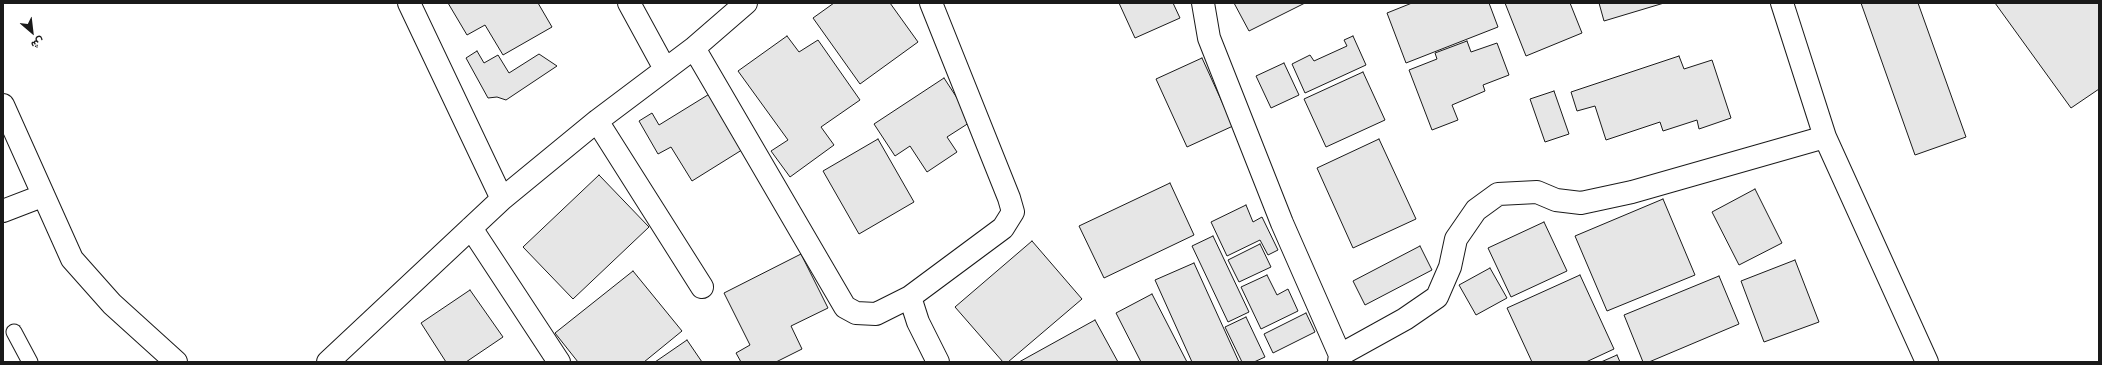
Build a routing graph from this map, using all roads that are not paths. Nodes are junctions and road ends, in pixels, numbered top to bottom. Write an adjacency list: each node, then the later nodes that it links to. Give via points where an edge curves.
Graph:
1 (409, 3): 13 (street)
2 (629, 3): 8 (street)
3 (746, 3): 7 (street)
4 (931, 3): 17 (street, via 1009,198 1012,212 1003,228)
5 (1203, 3): 19 (street, via 1209,38 1282,223)
6 (1782, 3): 11 (street)
7 (694, 48): 8 (street); 17 (street, via 845,307 856,313 876,314)
8 (665, 68): 10 (street)
9 (3, 105): 12 (street)
10 (596, 121): 13 (street); 16 (street)
11 (1825, 137): 19 (street, via 1632,192 1581,203 1556,200 1537,192 1498,194 1476,210 1456,239 1450,267 1437,297); 25 (street)
12 (42, 196): 14 (street); 21 (street, via 72,259 112,304)
13 (502, 199): 15 (street)
14 (3, 211)
15 (471, 228): 22 (street); 23 (street)
16 (702, 287)
17 (910, 297): 24 (street, via 918,322)
18 (14, 332): 20 (lane)
19 (1340, 358)
20 (30, 362)
21 (176, 362)
22 (328, 362)
23 (559, 362)
24 (938, 362)
25 (1927, 362)

